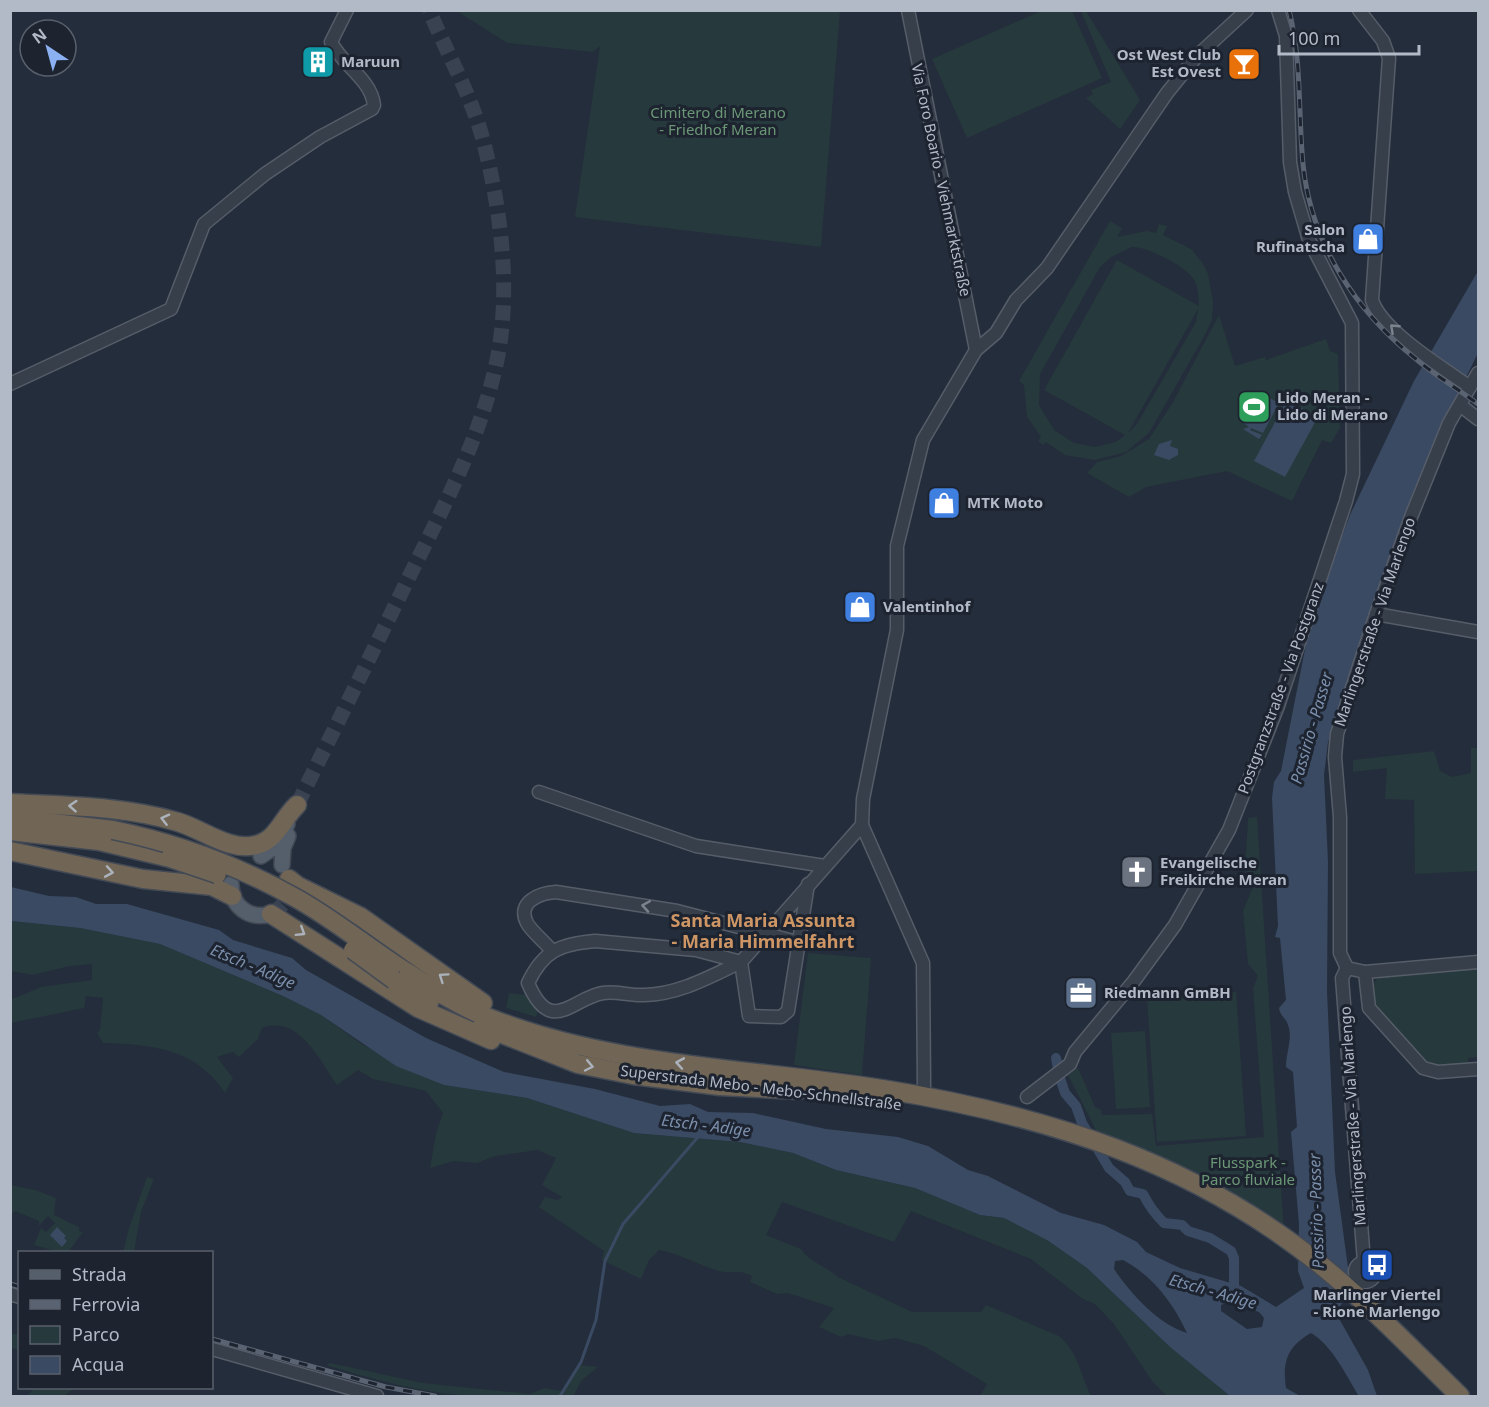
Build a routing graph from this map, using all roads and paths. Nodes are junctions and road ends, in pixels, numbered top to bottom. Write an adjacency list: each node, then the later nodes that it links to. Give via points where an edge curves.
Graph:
1 (347, 10): 8 (street, via 331,42 369,90 372,109 274,168 204,224 171,309)
2 (908, 10): 6 (street, Via Foro Boario - Viehmarktstraße)
3 (1246, 10): 6 (street, via 1197,56 1167,93 1047,268 1016,300 996,333)
4 (1278, 10): 42 (street, Postgranzstraße - Via Postgranz, via 1286,36 1294,192 1309,240 1352,323 1353,464 1346,501 1278,706 1213,861 1175,925 1075,1052 1070,1065)
5 (1365, 13): 9 (street, one-way to 5, via 1385,321 1373,304 1389,58)
6 (976, 350): 18 (street, via 924,440 911,484 897,546 897,630 863,799)
7 (1479, 373): 9 (street, Marlingerstraße - Via Marlengo)
8 (10, 384)
9 (1468, 385): 10 (street, Marlingerstraße - Via Marlengo)
10 (1460, 405): 11 (street); 12 (street, Marlingerstraße - Via Marlengo, via 1415,507)
11 (1479, 419)
12 (1376, 614): 13 (street); 35 (street, Marlingerstraße - Via Marlengo, via 1337,734 1335,757 1340,816 1340,953)
13 (1479, 632)
14 (539, 792): 25 (street, via 696,846)
15 (10, 803): 19 (highway, one-way to 15, via 125,809)
16 (297, 805): 19 (highway, via 270,839 257,845 232,844); 23 (main road, via 278,844); 26 (main road, via 297,816 283,848)
17 (10, 818): 36 (highway, bridge, via 113,830 189,850 296,898)
18 (862, 825): 25 (street); 41 (street, via 923,963)
19 (198, 830): 23 (highway, via 230,854)
20 (10, 831): 36 (highway, bridge, via 99,841 220,875 291,909)
21 (10, 851): 24 (highway)
22 (10, 856): 24 (highway, via 57,867)
23 (254, 857): 26 (main road, via 274,859)
24 (68, 865): 28 (highway, one-way to 28)
25 (825, 866): 27 (street)
26 (286, 872): 38 (highway, one-way to 26, via 460,990 360,917 298,886)
27 (808, 884): 30 (street); 31 (street)
28 (232, 890): 29 (main road, via 237,905 248,913)
29 (271, 914): 39 (highway, one-way to 39, via 418,1008 510,1047)
30 (765, 932): 31 (street); 32 (street, one-way to 32, via 677,910 543,893 532,898 525,910 527,923); 33 (street)
31 (801, 943): 33 (street, via 788,1011 781,1017 749,1016)
32 (552, 951): 33 (street, via 595,941 696,950); 33 (street, via 538,962 528,983 534,998 548,1009 566,1011 602,993 647,996 692,986)
33 (741, 962)
34 (1479, 962): 37 (street)
35 (1347, 968): 37 (street); 44 (street, Marlingerstraße - Via Marlengo, via 1342,978)
36 (394, 972): 38 (highway, Superstrada Mebo - Mebo-Schnellstraße, via 486,1017); 39 (highway, via 472,1022)
37 (1365, 972): 40 (street, Marlingerstraße - Via Marlengo, via 1373,1016 1386,1025 1423,1068 1438,1072)
38 (527, 1031): 43 (highway, Superstrada Mebo - Mebo-Schnellstraße, one-way to 38, via 882,1089 631,1056)
39 (534, 1049): 43 (highway, Superstrada Mebo - Mebo-Schnellstraße, one-way to 43, via 578,1064 633,1075 720,1086 788,1089)
40 (1479, 1069)
41 (924, 1086)
42 (1027, 1097)
43 (1028, 1123): 45 (highway, Superstrada Mebo - Mebo-Schnellstraße, via 1199,1197 1281,1248); 45 (highway, Superstrada Mebo - Mebo-Schnellstraße, via 1117,1148 1223,1200 1286,1240)
44 (1364, 1262)
45 (1355, 1301): 48 (highway, Superstrada Mebo - Mebo-Schnellstraße); 49 (highway, Superstrada Mebo - Mebo-Schnellstraße)
46 (213, 1349): 47 (street)
47 (377, 1396)
48 (1443, 1396)
49 (1460, 1396)

